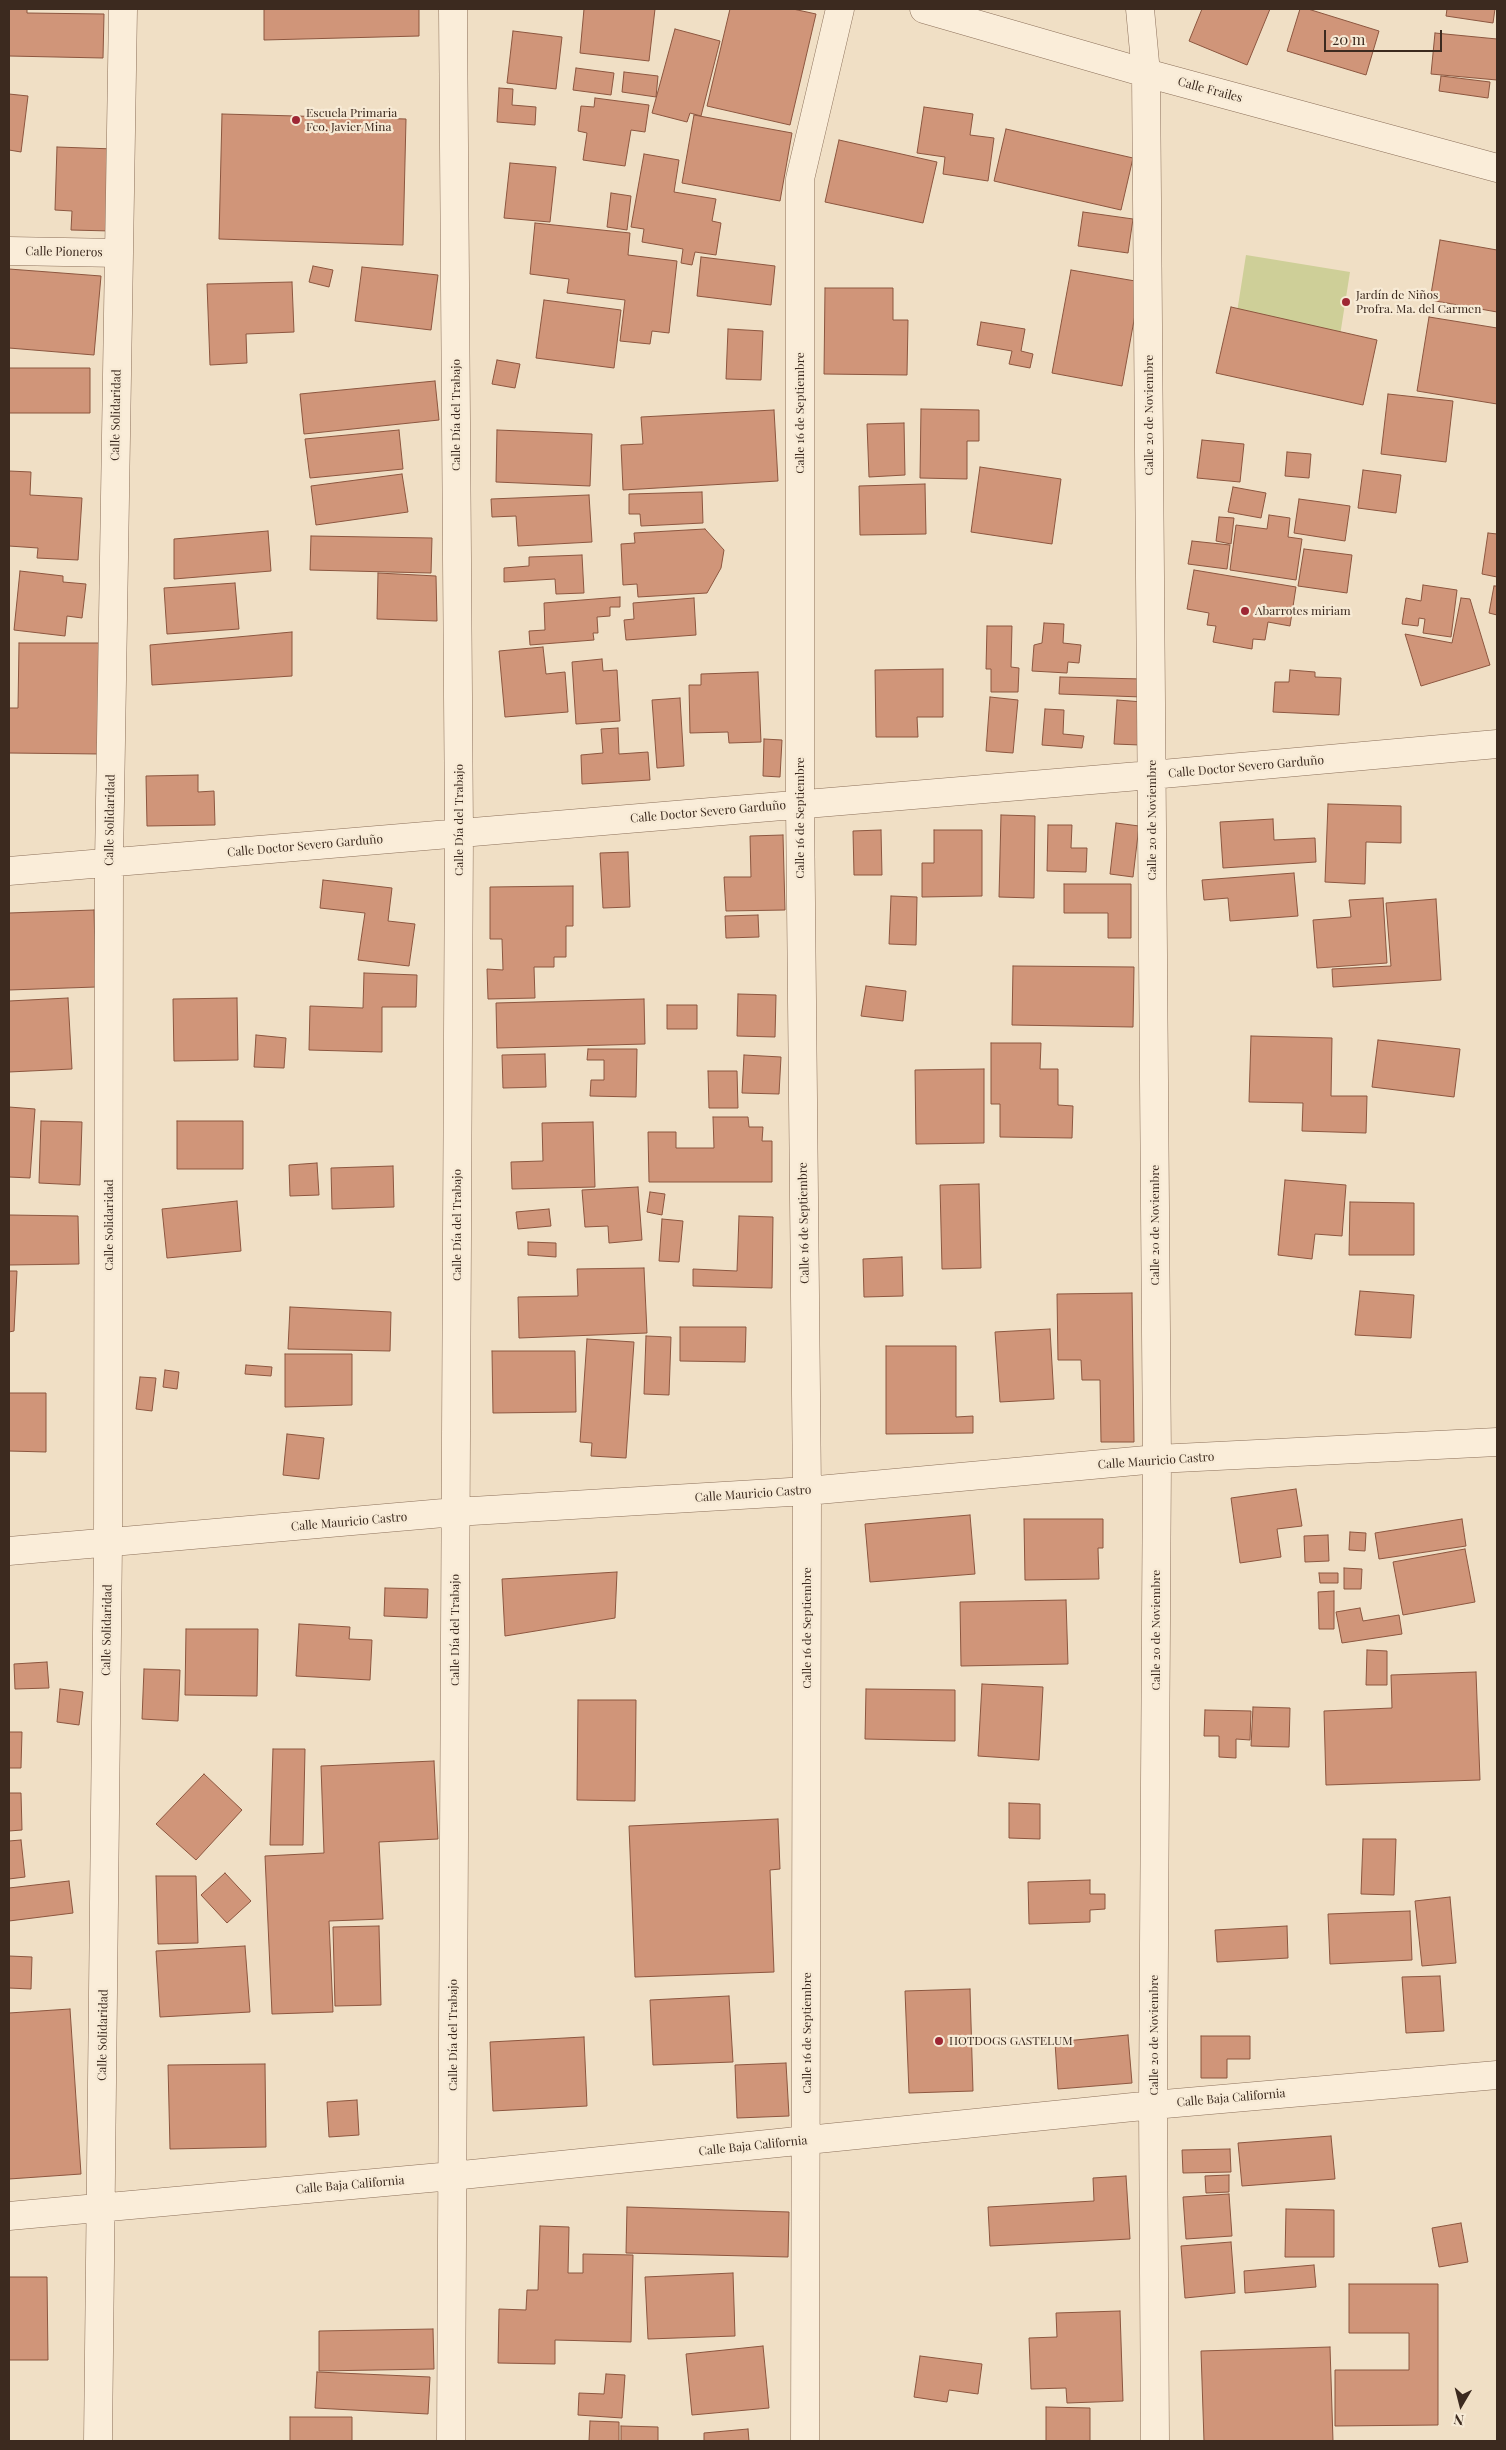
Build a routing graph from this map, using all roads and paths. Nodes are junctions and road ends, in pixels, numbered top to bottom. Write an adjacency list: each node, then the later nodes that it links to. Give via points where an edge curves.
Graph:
1 (123, 9): 9 (street, Calle Solidaridad)
2 (453, 9): 13 (street, Calle Día del Trabajo)
3 (840, 9): 12 (street, Calle 16 de Septiembre, via 800,179)
4 (924, 9): 6 (street, Calle Frailes)
5 (1140, 9): 6 (street, Calle 20 de Noviembre)
6 (1146, 73): 7 (street, Calle Frailes); 11 (street, Calle 20 de Noviembre)
7 (1497, 168)
8 (9, 251): 9 (street, Calle Pioneros)
9 (119, 253): 14 (street, Calle Solidaridad)
10 (1497, 744): 11 (street, Calle Doctor Severo Garduño)
11 (1152, 775): 12 (street, Calle Doctor Severo Garduño); 17 (street, Calle 20 de Noviembre)
12 (800, 805): 13 (street, Calle Doctor Severo Garduño); 18 (street, Calle 16 de Septiembre)
13 (459, 833): 14 (street, Calle Doctor Severo Garduño); 19 (street, Calle Día del Trabajo)
14 (109, 862): 15 (street, Calle Doctor Severo Garduño); 20 (street, Calle Solidaridad)
15 (9, 871)
16 (1497, 1442): 17 (street, Calle Mauricio Castro)
17 (1157, 1459): 18 (street, Calle Mauricio Castro); 23 (street, Calle 20 de Noviembre)
18 (807, 1491): 19 (street, Calle Mauricio Castro); 24 (street, Calle 16 de Septiembre)
19 (455, 1512): 20 (street, Calle Mauricio Castro); 25 (street, Calle Día del Trabajo)
20 (108, 1543): 21 (street, Calle Mauricio Castro); 26 (street, Calle Solidaridad)
21 (9, 1551)
22 (1497, 2075): 23 (street, Calle Baja California)
23 (1154, 2105): 24 (street, Calle Baja California); 31 (street, Calle 20 de Noviembre)
24 (807, 2141): 25 (street, Calle Baja California); 30 (street, Calle 16 de Septiembre)
25 (452, 2176): 26 (street, Calle Baja California); 29 (street, Calle Día del Trabajo)
26 (101, 2208): 27 (street, Calle Baja California); 28 (street, Calle Solidaridad)
27 (9, 2216)
28 (98, 2441)
29 (451, 2441)
30 (805, 2441)
31 (1155, 2441)

